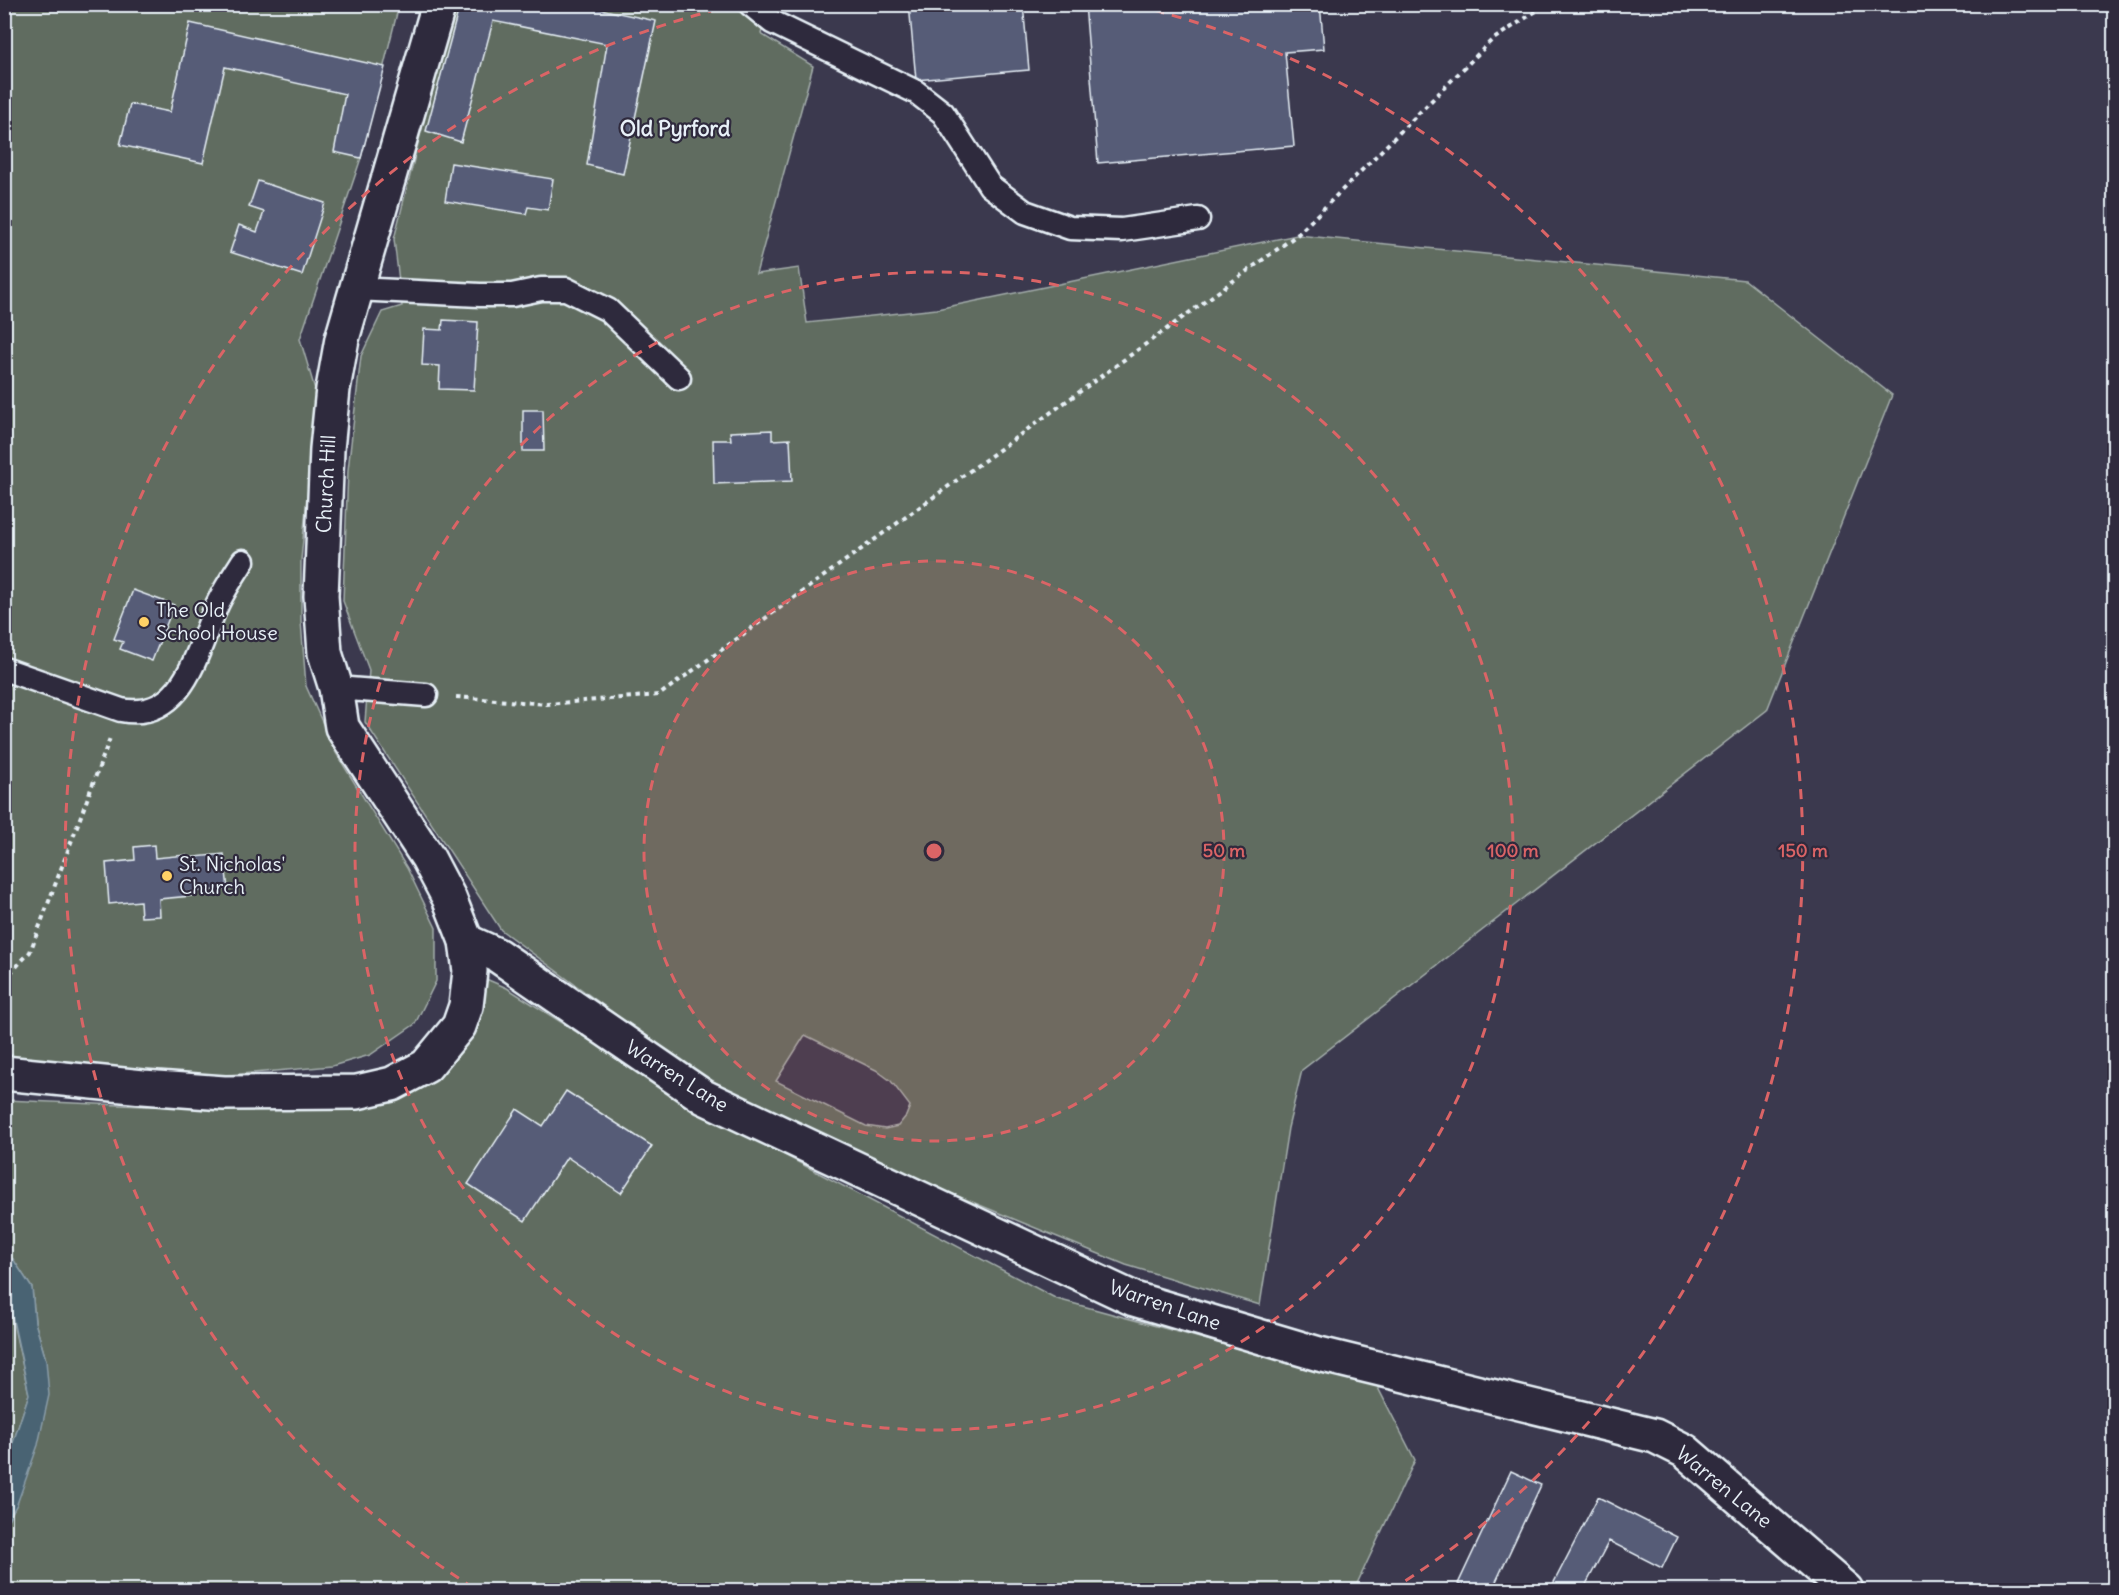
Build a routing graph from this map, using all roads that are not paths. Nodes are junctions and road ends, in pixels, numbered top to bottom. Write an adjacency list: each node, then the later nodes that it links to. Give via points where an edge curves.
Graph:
1 (439, 4): 4 (main road, Church Hill)
2 (750, 4): 3 (lane, via 772,22 916,92 943,113 990,186 1026,212 1070,228 1122,230)
3 (1198, 219)
4 (355, 290): 5 (lane, via 480,295 566,290 608,310); 8 (main road, Church Hill, via 333,389 327,449 321,596 325,653)
5 (680, 378)
6 (243, 561): 7 (lane, via 218,603 190,672 168,701 134,712 121,710)
7 (4, 669)
8 (336, 688): 9 (lane); 10 (main road, Church Hill, via 342,727 428,858)
9 (426, 695)
10 (466, 941): 11 (main road, Church Hill, via 470,971 459,1026 426,1066 392,1084 357,1092 224,1093); 12 (main road, Warren Lane, via 497,955 704,1097 1134,1299 1319,1354 1655,1436 1685,1451)
11 (4, 1073)
12 (1846, 1590)

